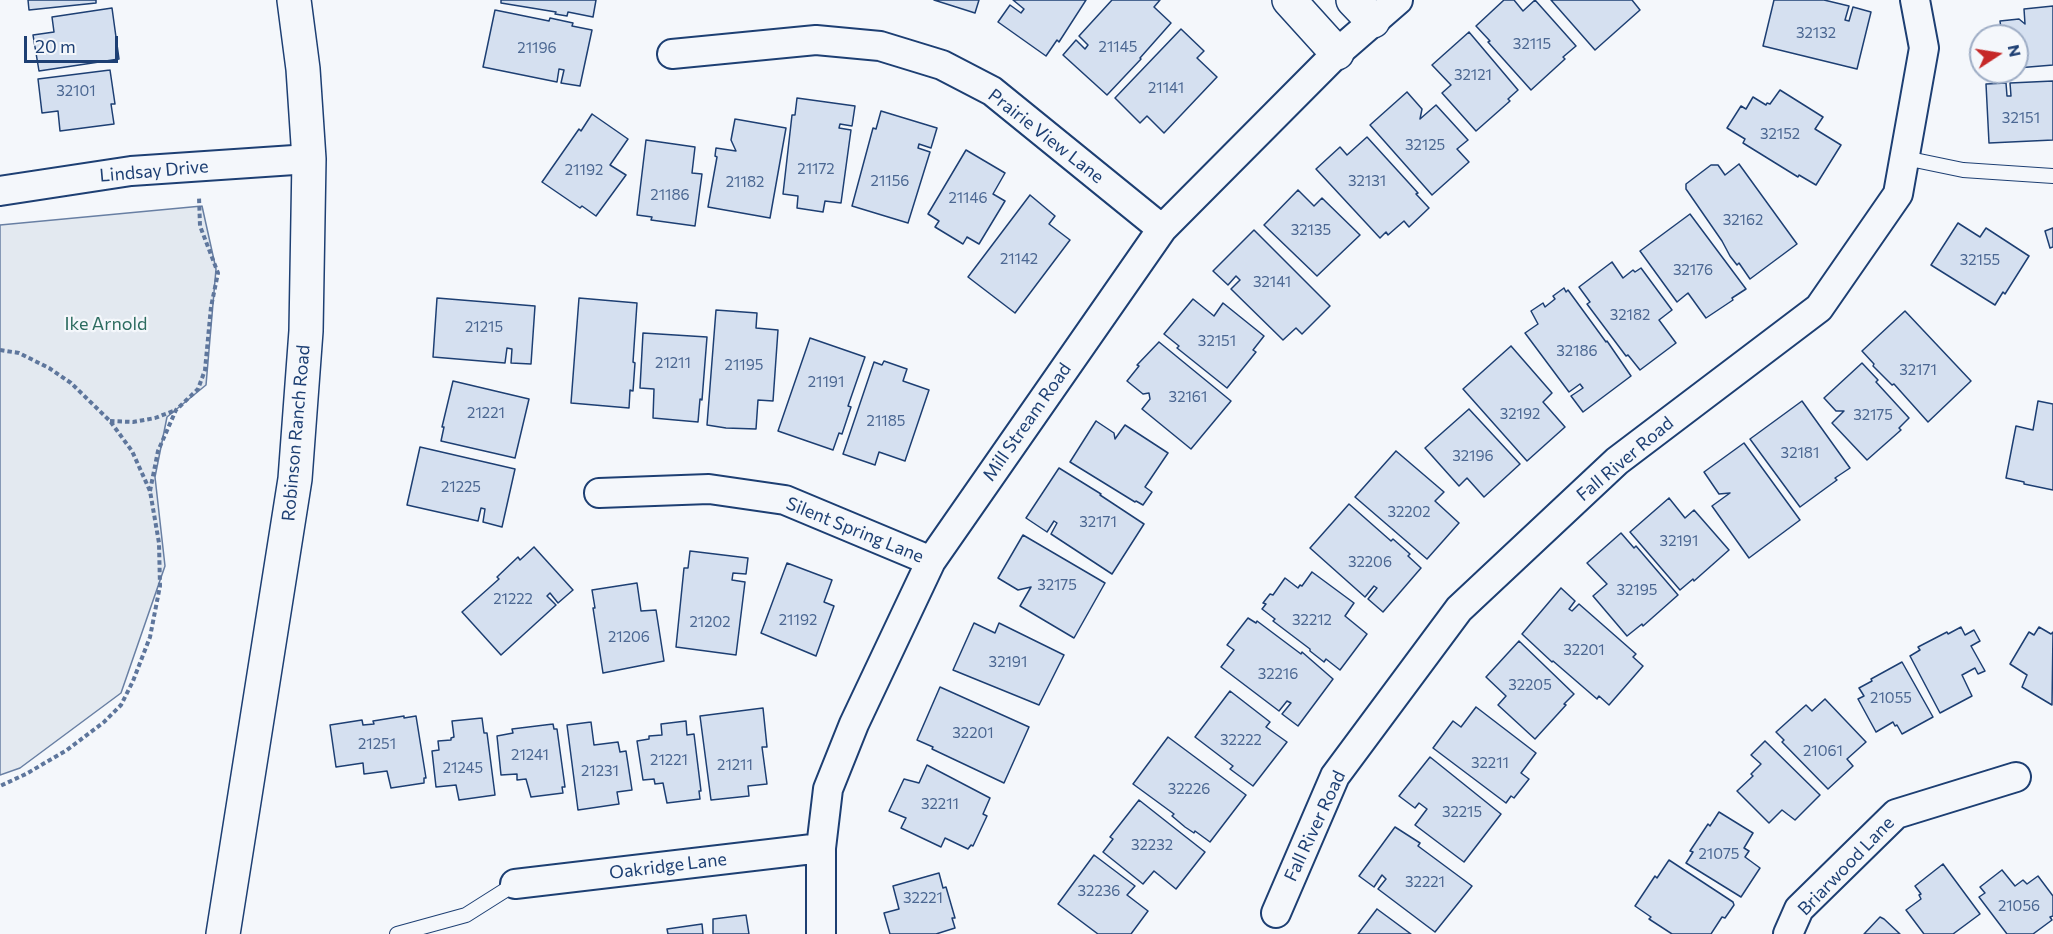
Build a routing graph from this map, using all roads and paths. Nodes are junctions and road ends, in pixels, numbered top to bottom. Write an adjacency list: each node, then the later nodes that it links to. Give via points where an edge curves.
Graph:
1 (294, 0): 9 (street, Robinson Ranch Road)
2 (1289, 0): 6 (street)
3 (1398, 0): 5 (street, Mill Stream Road)
4 (1915, 0): 8 (street, Fall River Road, via 1924,48)
5 (1363, 11): 6 (street, Mill Stream Road)
6 (1337, 53): 13 (street, Mill Stream Road)
7 (672, 54): 13 (street, Prairie View Lane, via 816,40 880,46 942,65 993,91)
8 (1905, 158): 11 (lane, via 1963,170); 24 (street, Fall River Road, via 1898,194 1819,308 1617,461 1459,609 1335,776)
9 (309, 159): 10 (street, Lindsay Drive); 25 (street, Robinson Ranch Road, via 306,331 295,480)
10 (195, 166): 12 (street, Lindsay Drive, via 131,171); 15 (path, via 200,226 218,273 206,370 198,389)
11 (2053, 176)
12 (0, 191)
13 (1162, 229): 19 (street, Mill Stream Road)
14 (0, 350): 16 (path, via 19,353 49,368 71,383)
15 (176, 410): 16 (path, via 133,422); 17 (path, via 158,451)
16 (110, 421): 17 (path, via 132,451)
17 (150, 491): 21 (path, via 159,543 160,586 150,637 121,705 67,750)
18 (599, 493): 19 (street, Silent Spring Lane, via 709,489 785,500)
19 (931, 561): 22 (street, Mill Stream Road, via 854,724 828,789)
20 (2016, 777): 28 (street, Briarwood Lane, via 1896,814 1799,909)
21 (0, 786)
22 (821, 848): 23 (street, Oakridge Lane); 27 (street, Mill Stream Road)
23 (515, 884): 26 (lane, via 466,915)
24 (1276, 913)
25 (223, 934)
26 (397, 934)
27 (821, 934)
28 (1788, 934)

